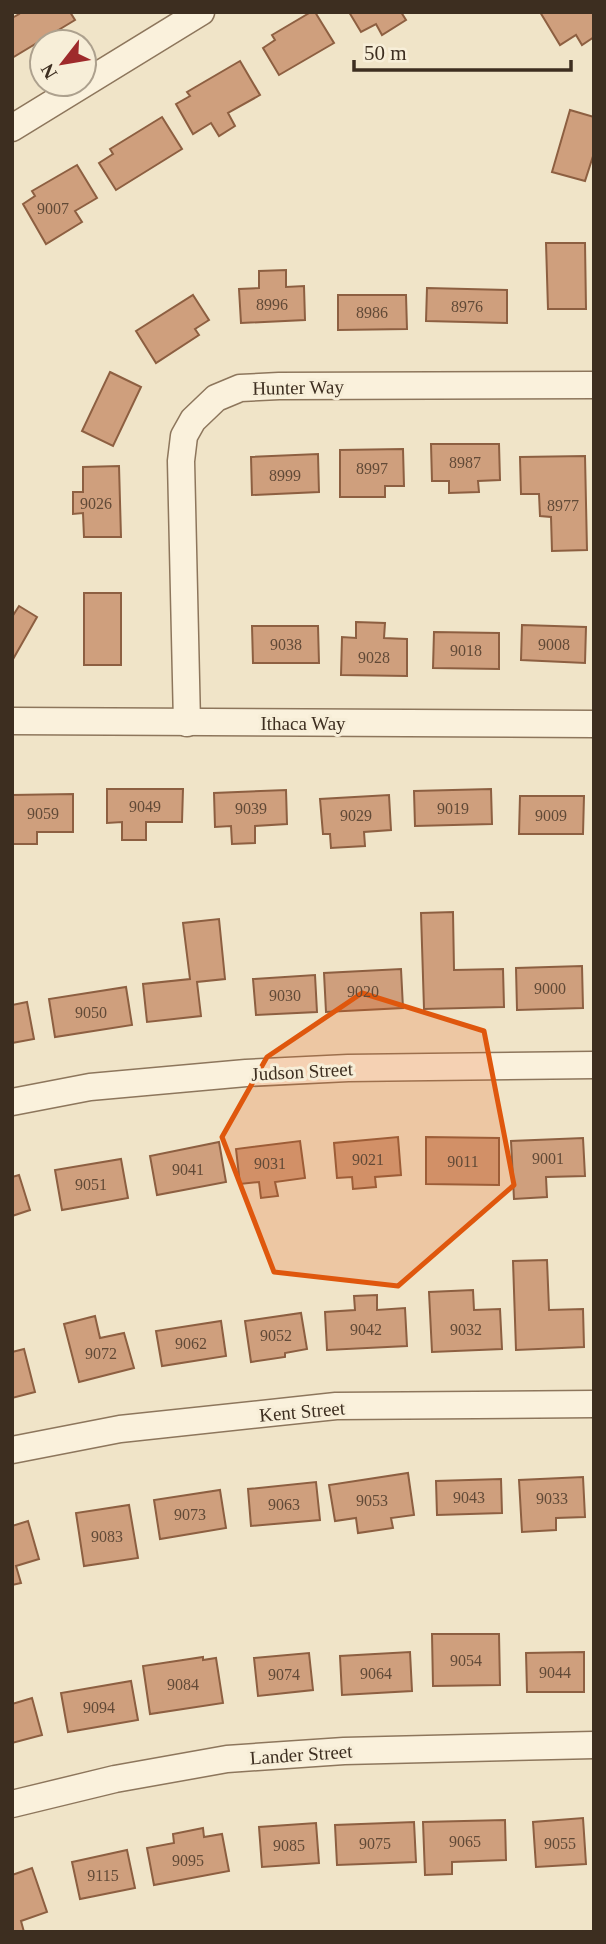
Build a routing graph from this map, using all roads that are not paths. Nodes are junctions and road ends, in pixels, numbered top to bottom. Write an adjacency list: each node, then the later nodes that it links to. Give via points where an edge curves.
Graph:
1 (201, 12): 2 (street)
2 (12, 128)
3 (594, 385): 5 (street, Hunter Way, via 279,386 240,388 216,398 192,420 184,436 181,461)
4 (12, 721): 5 (street, Ithaca Way)
5 (187, 723): 6 (street, Ithaca Way)
6 (594, 724)
7 (594, 1065): 8 (street, Judson Street, via 246,1073 90,1087)
8 (12, 1102)
9 (594, 1404): 10 (street, Kent Street, via 336,1406 120,1429)
10 (12, 1450)
11 (594, 1745): 12 (street, Lander Street, via 344,1751 228,1759)
12 (12, 1804)

